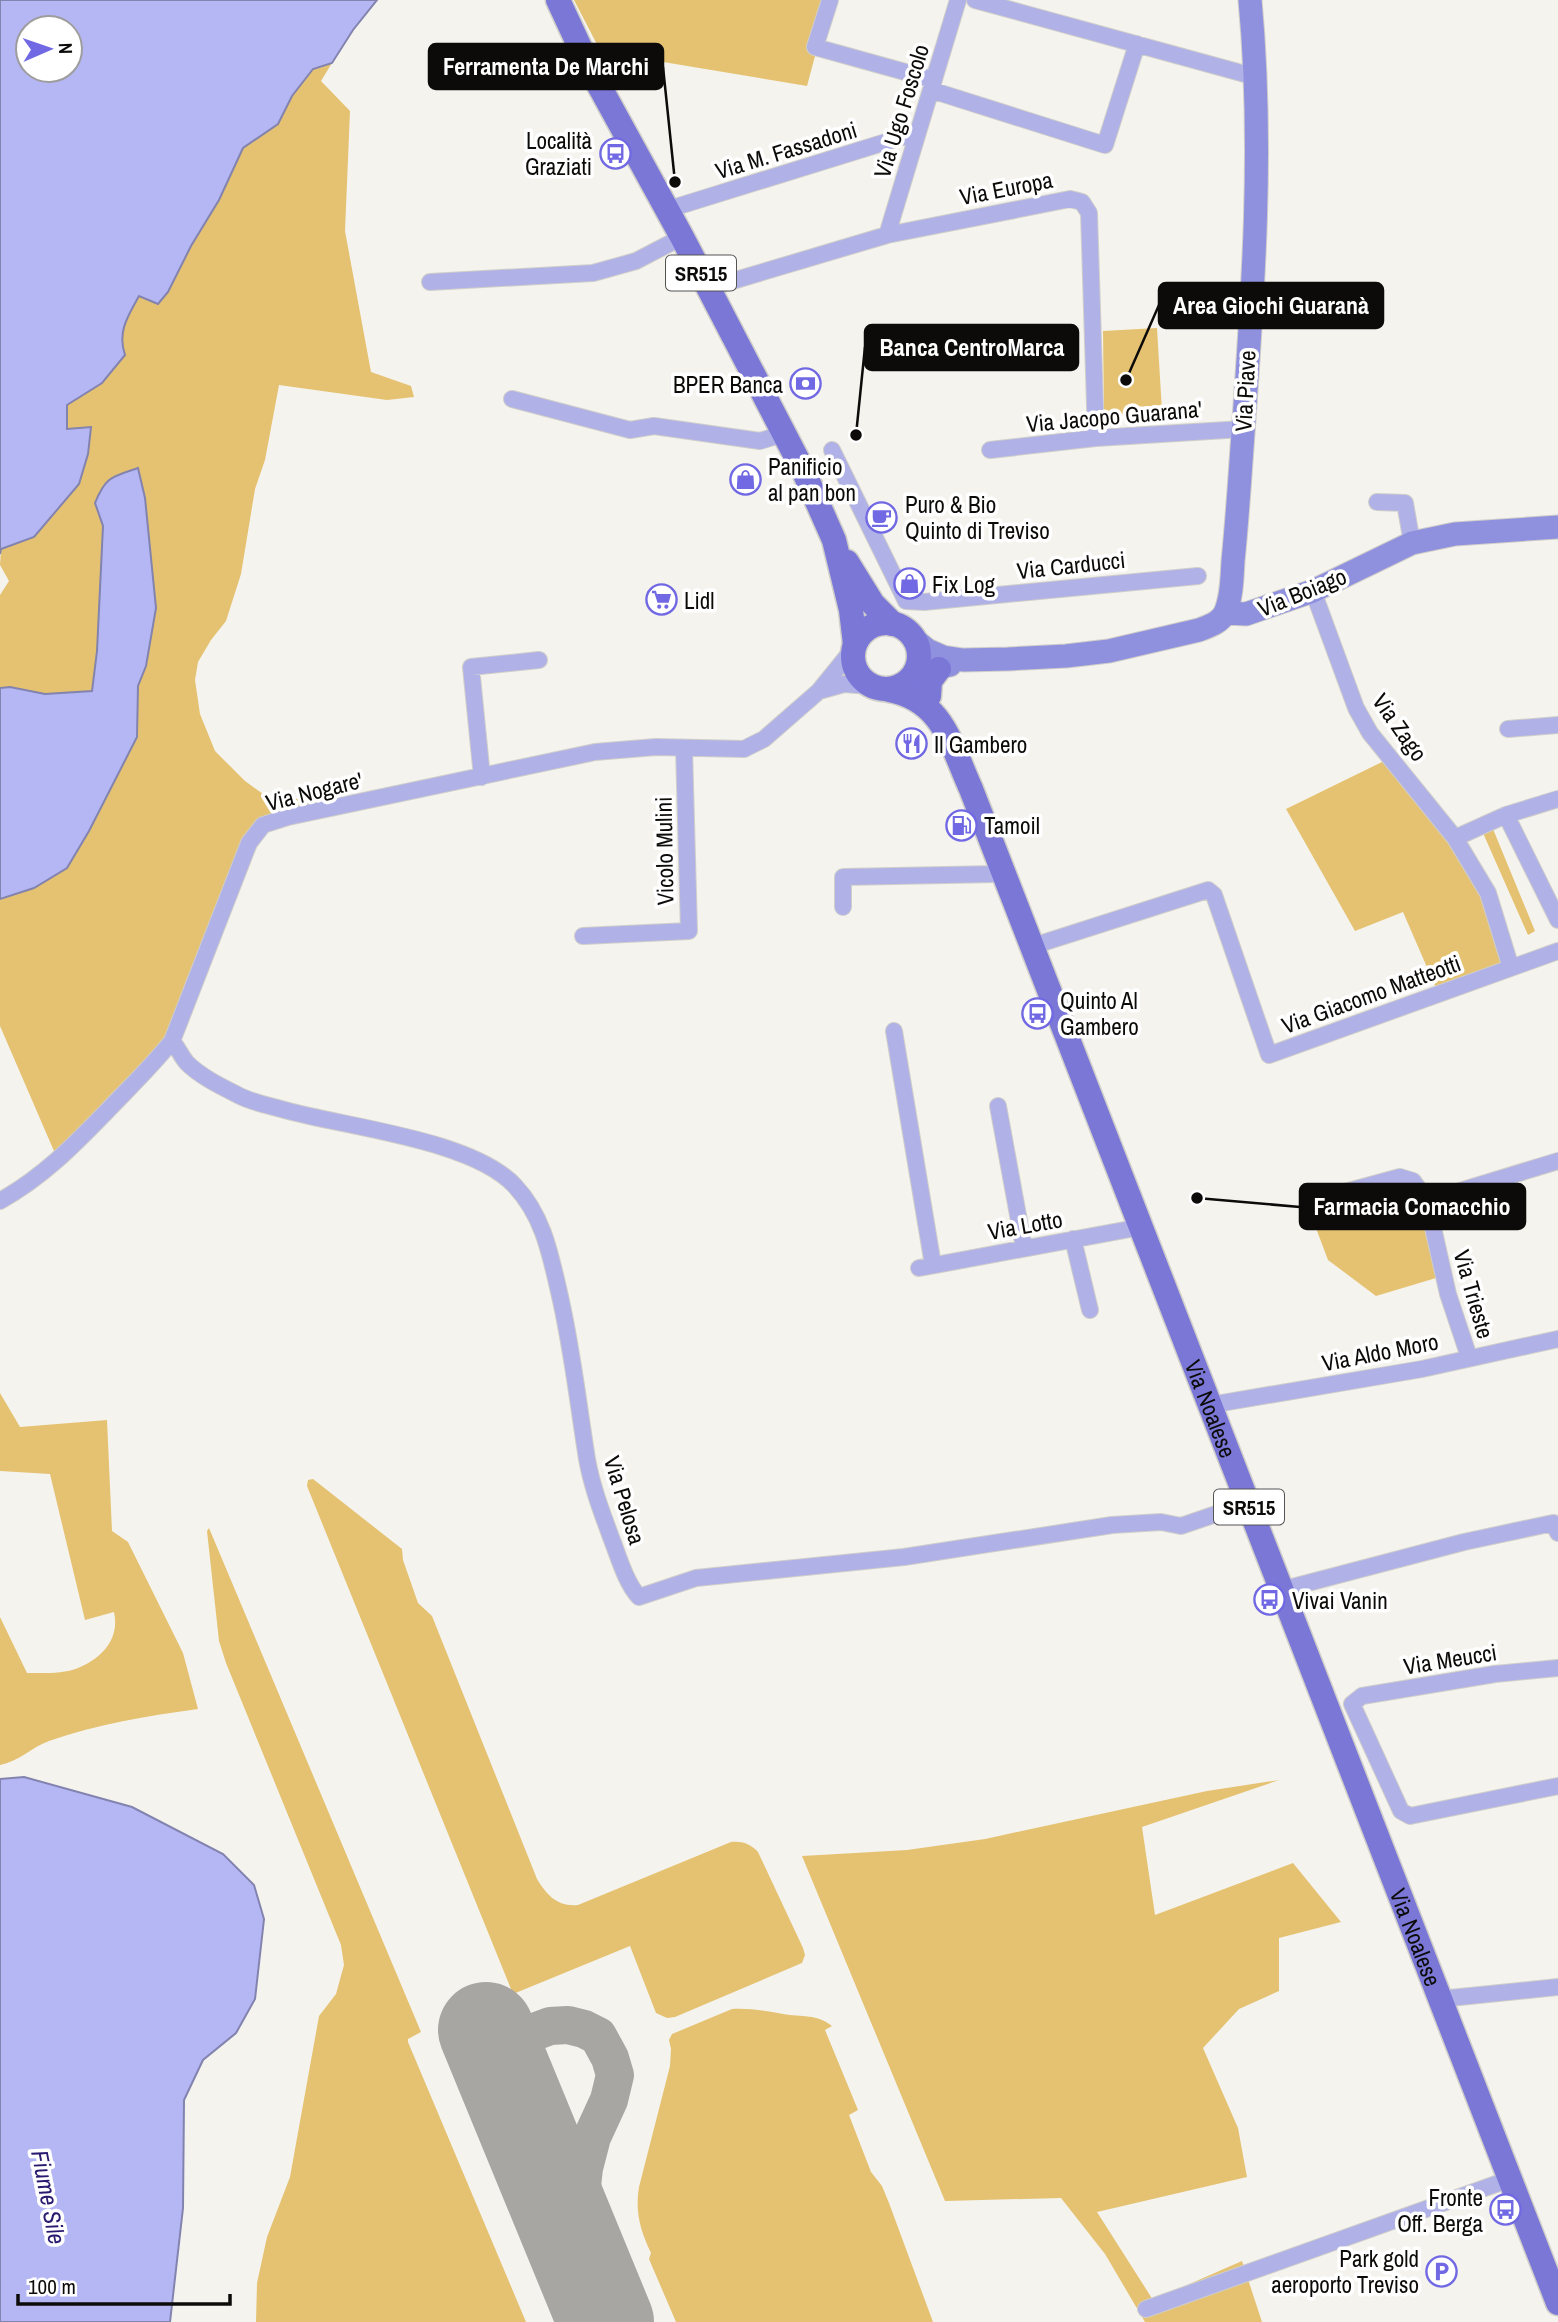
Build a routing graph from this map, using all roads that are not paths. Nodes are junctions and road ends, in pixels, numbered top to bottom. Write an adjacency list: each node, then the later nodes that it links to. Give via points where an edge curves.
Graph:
1 (830, 0): 8 (street, via 815,47)
2 (958, 0): 8 (street, Via Ugo Foscolo)
3 (975, 0): 6 (street)
4 (1250, 0): 7 (main road, Via Piave)
5 (550, 1): 10 (main road, SR515)
6 (1137, 44): 7 (street); 8 (street, via 1105,145)
7 (1256, 77): 16 (main road, Via Piave, via 1257,173)
8 (932, 85): 9 (street, Via Ugo Foscolo)
9 (918, 132): 10 (street, Via M. Fassadoni); 11 (street, Via Ugo Foscolo)
10 (668, 213): 12 (main road, SR515)
11 (887, 235): 14 (street, Via Europa); 18 (street, Via Europa, via 1070,199 1082,202 1089,213)
12 (682, 237): 13 (street, via 636,261 593,273); 14 (main road, SR515)
13 (430, 282)
14 (709, 288): 17 (main road, SR515)
15 (512, 399): 17 (street, via 630,430 654,426 760,441)
16 (1243, 429): 18 (street, Via Jacopo Guarana'); 27 (main road, Via Piave, via 1232,579)
17 (786, 433): 23 (main road, SR515)
18 (1096, 438): 20 (street, Via Jacopo Guarana')
19 (832, 450): 25 (street, Via Carducci, via 906,601)
20 (990, 450)
21 (1377, 502): 24 (street, via 1405,503)
22 (1558, 527): 24 (main road, Via Boiago, via 1455,534)
23 (834, 540): 28 (main road, SR515, via 873,604); 30 (main road, via 851,610)
24 (1412, 543): 26 (main road, Via Boiago)
25 (1198, 576)
26 (1312, 591): 27 (main road, Via Boiago, via 1245,614); 43 (street, Via Zago, via 1356,708)
27 (1225, 613): 32 (main road, Via Boiago, via 1199,630 1109,651)
28 (893, 624): 29 (main road); 30 (main road, via 871,627)
29 (916, 641): 32 (main road, Via Boiago, via 943,657); 33 (main road)
30 (854, 646): 34 (main road, via 858,674); 35 (street, Via Nogare')
31 (539, 660): 40 (street, via 471,667)
32 (963, 660): 33 (main road, Via Boiago)
33 (923, 672): 34 (main road, via 901,686); 36 (main road, via 930,681)
34 (880, 688): 35 (street, via 844,684); 36 (main road, Via Noalese)
35 (820, 691): 39 (street, Via Nogare', via 754,745 732,750)
36 (932, 704): 44 (main road, Via Noalese / SR515)
37 (1558, 725): 38 (street)
38 (1508, 729)
39 (684, 748): 40 (street, Via Nogare', via 595,752); 47 (street, Vicolo Mulini, via 689,931)
40 (482, 777): 52 (street, Via Nogare', via 263,825 249,843)
41 (1558, 799): 42 (street)
42 (1506, 814): 43 (street); 46 (street)
43 (1455, 838): 50 (street, Via Zago, via 1488,893)
44 (1004, 870): 45 (street, via 996,874 843,877); 48 (main road, Via Noalese / SR515)
45 (843, 907)
46 (1558, 920)
47 (583, 936)
48 (1033, 946): 50 (street, Via Giacomo Matteotti, via 1208,890 1214,895 1269,1055); 58 (main road, Via Noalese / SR515)
49 (1558, 951): 50 (street)
50 (1511, 968)
51 (894, 1031): 60 (street, Via Lotto, via 926,1266)
52 (172, 1041): 55 (street, Via Nogare', via 64,1155); 65 (street, Via Pelosa, via 187,1062 238,1096 458,1152 514,1184 547,1238 568,1328 596,1497 639,1597 696,1578 904,1558 1112,1525 1161,1522 1181,1526)
53 (998, 1106): 60 (street)
54 (1558, 1161): 57 (street)
55 (0, 1201)
56 (1312, 1201): 57 (street, via 1400,1177 1413,1181)
57 (1427, 1201): 63 (street, Via Trieste, via 1448,1294)
58 (1141, 1227): 59 (street, Via Lotto); 64 (main road, Via Noalese / SR515)
59 (1073, 1239): 60 (street, Via Lotto); 61 (street)
60 (1024, 1248)
61 (1090, 1310)
62 (1558, 1339): 63 (street, Via Aldo Moro)
63 (1469, 1357): 64 (street, Via Aldo Moro)
64 (1210, 1405): 65 (main road, Via Noalese / SR515)
65 (1248, 1503): 67 (main road, Via Noalese / SR515)
66 (1558, 1533): 67 (street, via 1553,1523)
67 (1281, 1590): 70 (main road, Via Noalese / SR515)
68 (1558, 1668): 69 (street, Via Meucci, via 1362,1696)
69 (1352, 1704): 70 (street, Via Meucci); 71 (street, via 1405,1815)
70 (1327, 1710): 73 (main road, Via Noalese / SR515)
71 (1558, 1786)
72 (1558, 1987): 73 (street)
73 (1440, 1999): 74 (main road, Via Noalese / SR515)
74 (1510, 2179): 75 (main road, Via Noalese / SR515); 76 (street)
75 (1558, 2303)
76 (1146, 2309)

